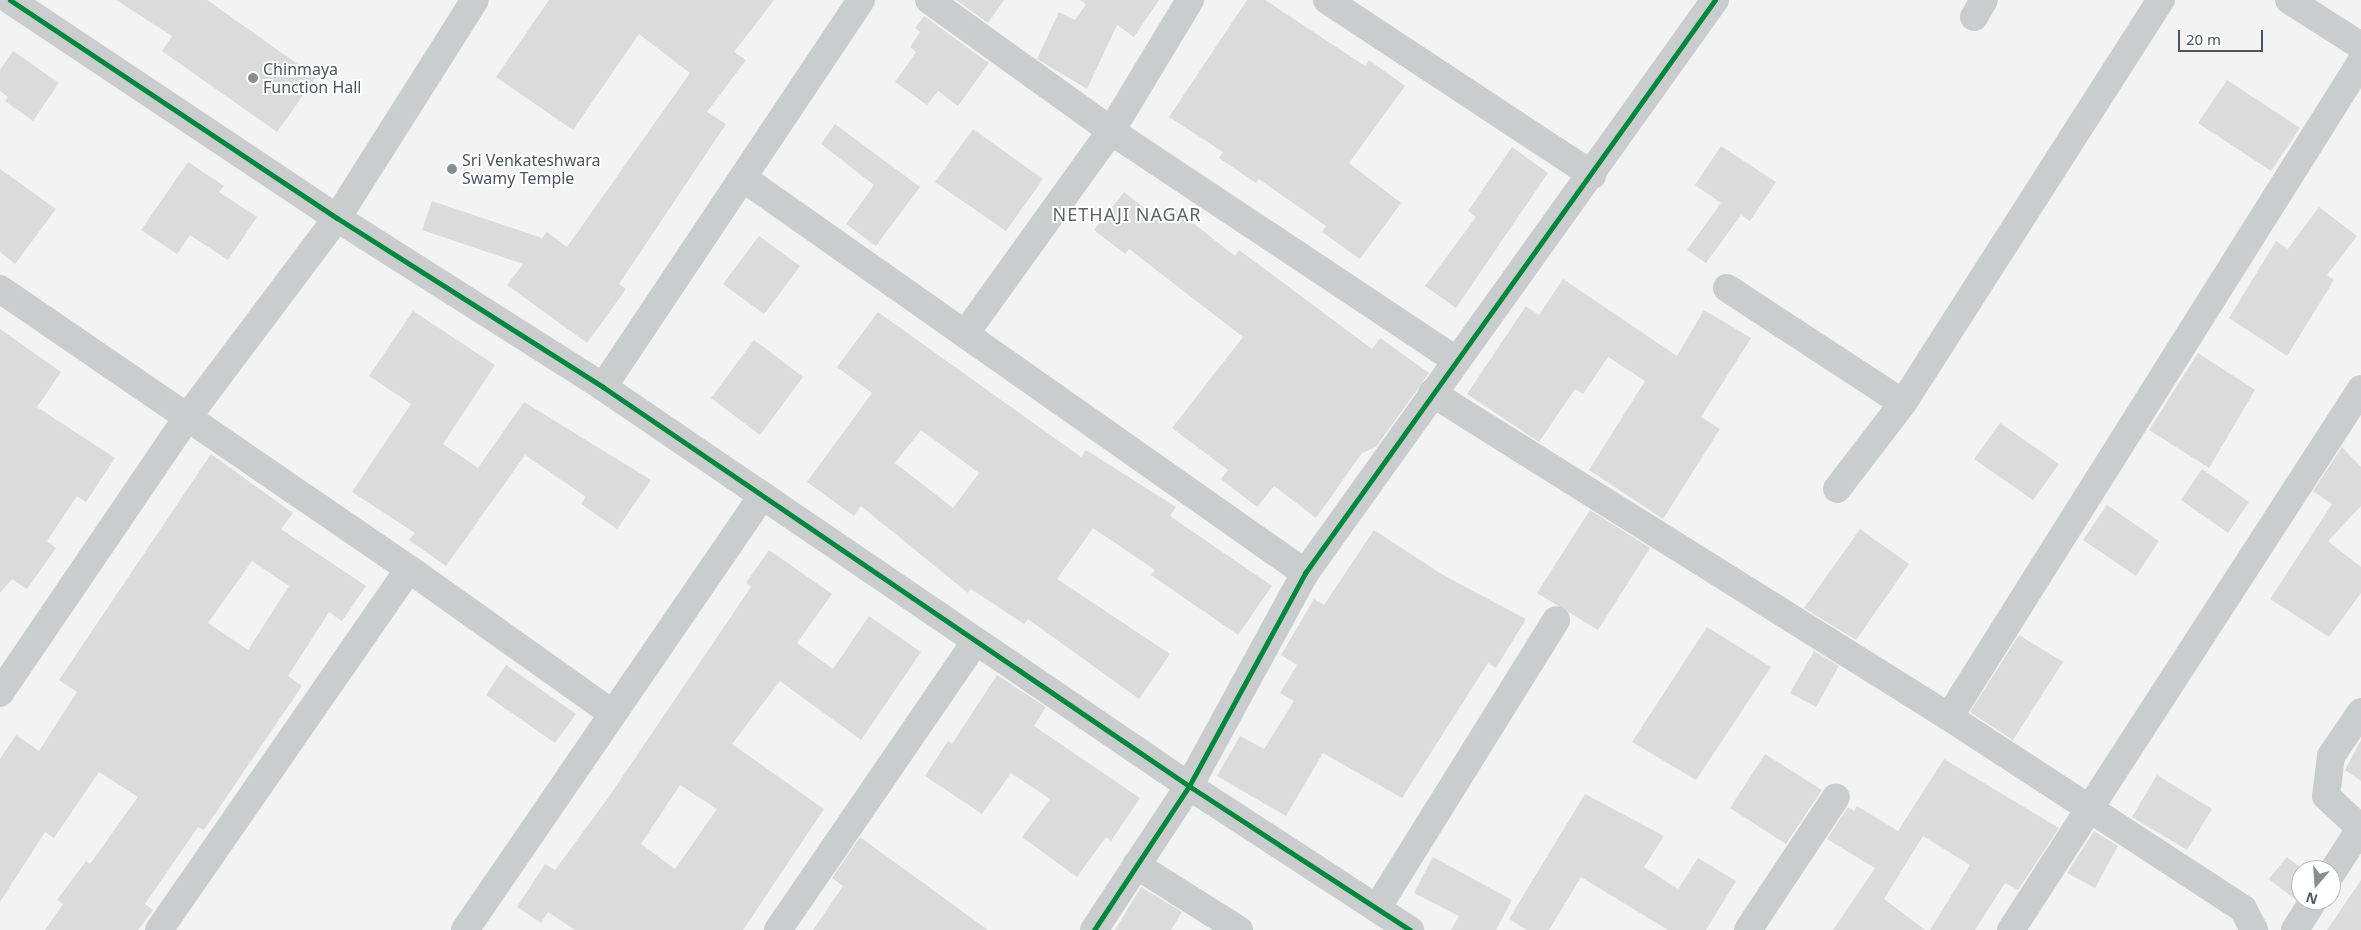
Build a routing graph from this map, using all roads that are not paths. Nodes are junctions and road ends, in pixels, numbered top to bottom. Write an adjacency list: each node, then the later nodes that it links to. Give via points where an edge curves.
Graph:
1 (10, 0): 15 (street)
2 (475, 0): 15 (street)
3 (861, 0): 14 (street)
4 (929, 0): 12 (street)
5 (1190, 0): 12 (street)
6 (1327, 0): 13 (street)
7 (1715, 0): 13 (street)
8 (2161, 0): 23 (street)
9 (2290, 0): 10 (street)
10 (2361, 46)
11 (2361, 62): 34 (street)
12 (1111, 131): 18 (street); 19 (street)
13 (1592, 175): 19 (street)
14 (743, 178): 18 (street); 20 (street)
15 (337, 218): 20 (street); 24 (street)
16 (1727, 288): 23 (street)
17 (0, 289): 24 (street)
18 (965, 334): 28 (street)
19 (1456, 360): 22 (street)
20 (603, 387): 26 (street)
21 (2361, 389): 37 (street)
22 (1432, 393): 28 (street); 34 (street)
23 (1904, 402): 25 (street)
24 (186, 419): 27 (street); 31 (street)
25 (1837, 489)
26 (762, 496): 30 (street); 33 (street)
27 (408, 568): 33 (street); 43 (street)
28 (1305, 573): 35 (street)
29 (1556, 620): 41 (street)
30 (976, 641): 35 (street); 45 (street)
31 (0, 693)
32 (2361, 712): 38 (street, via 2331,756 2326,796)
33 (613, 714): 44 (street)
34 (1949, 717): 37 (street)
35 (1189, 786): 40 (street); 41 (street)
36 (1836, 797): 49 (street)
37 (2085, 809): 50 (street); 51 (street, via 2243,909)
38 (2361, 829): 39 (street)
39 (2340, 860)
40 (1136, 865): 46 (street); 47 (street)
41 (1377, 908): 48 (street)
42 (2308, 910): 52 (street)
43 (159, 930)
44 (464, 930)
45 (778, 930)
46 (1094, 930)
47 (1239, 930)
48 (1410, 930)
49 (1748, 930)
50 (2011, 930)
51 (2254, 930)
52 (2295, 930)

